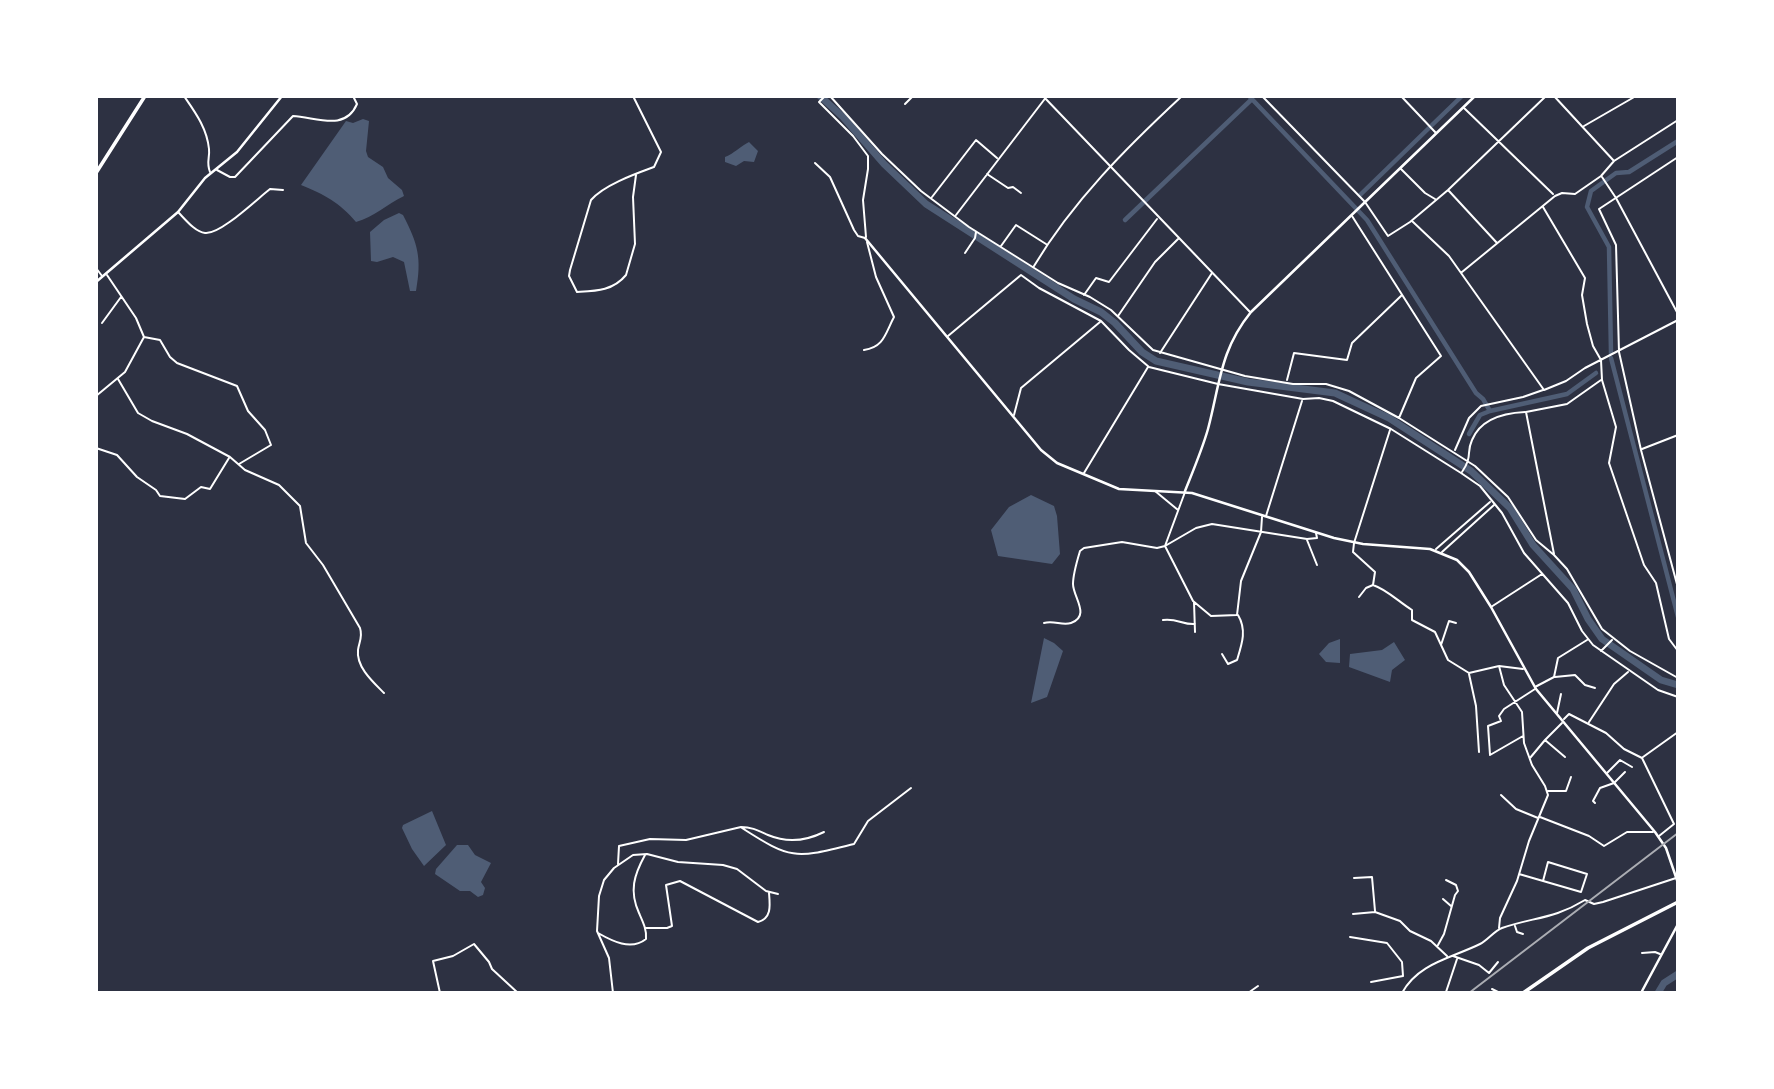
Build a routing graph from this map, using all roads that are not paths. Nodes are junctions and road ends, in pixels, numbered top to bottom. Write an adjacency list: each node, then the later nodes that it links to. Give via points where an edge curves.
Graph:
1 (145, 96): 30 (main road)
2 (184, 96): 31 (street, via 203,124)
3 (282, 96): 29 (street, via 237,152)
4 (353, 96): 29 (street, via 357,104 341,120 293,116 235,177)
5 (633, 96): 33 (street, via 661,152 654,167)
6 (825, 96): 52 (street, via 820,101 868,156 863,200)
7 (830, 96): 39 (street, via 909,182)
8 (914, 96): 17 (street)
9 (1182, 96): 27 (street)
10 (1262, 96): 42 (street)
11 (1401, 96): 21 (street)
12 (1475, 96): 18 (street)
13 (1546, 96): 22 (street)
14 (1554, 96): 20 (street)
15 (1636, 96): 20 (street)
16 (1045, 97): 24 (street); 27 (street)
17 (905, 104)
18 (1464, 107): 21 (street); 22 (street)
19 (1678, 120): 25 (street)
20 (1583, 126): 25 (street)
21 (1437, 133): 28 (street)
22 (1500, 142): 36 (street); 38 (street)
23 (1678, 157): 41 (street)
24 (999, 159): 32 (street); 39 (street, via 976,140)
25 (1614, 162): 34 (street)
26 (815, 163): 50 (street, via 830,177 854,230)
27 (1110, 166): 51 (street); 54 (street)
28 (1400, 168): 40 (street); 42 (street)
29 (216, 169): 31 (street)
30 (96, 173)
31 (211, 173): 44 (street)
32 (988, 174): 37 (street); 46 (street)
33 (636, 175): 33 (street, via 635,243 624,279 604,290 577,292 569,276 591,200)
34 (1601, 176): 38 (street, via 1575,194); 41 (street)
35 (283, 190): 44 (street, via 270,189 206,234)
36 (1448, 190): 40 (street); 53 (street)
37 (1021, 193)
38 (1555, 196): 43 (street)
39 (931, 198): 46 (street)
40 (1436, 198): 48 (street)
41 (1616, 198): 67 (street); 75 (street, via 1599,209 1616,245)
42 (1364, 203): 45 (street); 48 (street, via 1388,236)
43 (1543, 208): 53 (street); 77 (street, via 1586,278 1582,295 1593,346)
44 (178, 212): 61 (street)
45 (1351, 215): 64 (street); 66 (street)
46 (955, 216): 49 (street)
47 (1158, 218): 63 (street, via 1110,282 1096,278)
48 (1411, 221): 60 (street)
49 (976, 231): 55 (street); 56 (street)
50 (865, 238): 52 (street)
51 (1178, 238): 59 (street); 68 (street, via 1154,262)
52 (867, 243): 72 (street); 74 (street, via 894,317 881,343)
53 (1497, 243): 60 (street)
54 (1047, 244): 55 (street, via 1016,225); 57 (street)
55 (1001, 246): 57 (street)
56 (965, 253)
57 (1034, 267): 63 (street)
58 (96, 268): 61 (street)
59 (1213, 272): 66 (street); 76 (street)
60 (1461, 273): 84 (street)
61 (104, 275): 62 (street); 65 (street)
62 (96, 282)
63 (1084, 295): 68 (street)
64 (1402, 295): 82 (street, via 1352,343 1347,360 1294,353); 89 (street, via 1441,356 1416,378)
65 (121, 296): 71 (street); 73 (street)
66 (1251, 312): 79 (street, via 1233,336)
67 (1678, 314)
68 (1118, 316): 76 (street)
69 (1678, 320): 75 (street)
70 (1101, 321): 72 (street, via 1021,275); 78 (street); 88 (street, via 1021,388)
71 (102, 323)
72 (948, 336): 88 (street)
73 (144, 337): 80 (street); 97 (street, via 160,340 177,363 237,386 271,445)
74 (864, 350)
75 (1619, 352): 77 (street); 93 (street)
76 (1160, 354): 79 (street)
77 (1601, 360): 81 (street); 84 (street)
78 (1149, 367): 83 (street); 99 (street)
79 (1221, 371): 82 (street); 83 (street)
80 (118, 379): 85 (street); 95 (street, via 138,413)
81 (1602, 380): 87 (street, via 1567,404); 130 (street, via 1616,428 1609,463 1644,565 1656,583 1669,639)
82 (1286, 381): 89 (street, via 1349,391)
83 (1218, 384): 86 (street); 101 (street)
84 (1544, 390): 94 (street, via 1481,406 1469,418)
85 (96, 396)
86 (1303, 400): 90 (street, via 1333,401); 105 (street)
87 (1526, 412): 96 (street, via 1490,418 1471,440); 113 (street)
88 (1014, 416): 99 (street, via 1052,460)
89 (1399, 418): 94 (street)
90 (1391, 429): 98 (street); 109 (street)
91 (1678, 435): 93 (street)
92 (96, 448): 95 (street, via 117,455 160,496 185,499 201,487 210,489)
93 (1641, 450): 117 (street)
94 (1454, 452): 96 (street)
95 (230, 457): 97 (street)
96 (1469, 462): 98 (street); 113 (street, via 1508,497 1536,540)
97 (238, 465): 141 (street, via 279,485 300,506 306,543 360,628 360,663)
98 (1462, 472): 102 (street)
99 (1083, 474): 100 (street, via 1126,491)
100 (1154, 491): 101 (street); 104 (street)
101 (1185, 491): 104 (street); 105 (street)
102 (1491, 501): 103 (street); 111 (street)
103 (1495, 505): 112 (street); 115 (street, via 1524,554)
104 (1178, 511): 110 (street)
105 (1264, 516): 106 (street); 107 (street)
106 (1261, 532): 108 (street); 110 (street, via 1212,524); 121 (street, via 1241,581)
107 (1316, 533): 108 (street, via 1317,538); 109 (street)
108 (1307, 539): 114 (street)
109 (1354, 543): 111 (street); 116 (street, via 1353,552 1375,572)
110 (1165, 546): 119 (street); 123 (street, via 1122,542 1084,548 1073,584 1080,615 1074,623)
111 (1435, 550): 112 (street)
112 (1442, 552): 120 (street, via 1463,565)
113 (1554, 555): 128 (street, via 1572,575)
114 (1317, 565)
115 (1543, 573): 120 (street); 127 (street, via 1568,603)
116 (1373, 585): 118 (street); 129 (street, via 1412,610 1412,620 1435,632)
117 (1678, 588)
118 (1359, 597)
119 (1194, 601): 121 (street, via 1211,616); 125 (street)
120 (1491, 607): 134 (street)
121 (1237, 614): 132 (street, via 1243,624 1237,660 1227,664)
122 (1163, 620): 125 (street)
123 (1044, 623)
124 (1456, 623): 129 (street, via 1449,621)
125 (1195, 624): 126 (street)
126 (1195, 632)
127 (1588, 640): 131 (street); 137 (street, via 1558,657)
128 (1612, 640): 131 (street); 138 (street)
129 (1440, 646): 136 (street, via 1448,660)
130 (1678, 651)
131 (1600, 652): 135 (street)
132 (1222, 654)
133 (1499, 666): 134 (street); 136 (street); 144 (street)
134 (1524, 669): 139 (street)
135 (1629, 672): 143 (street); 147 (street, via 1614,684)
136 (1469, 673): 151 (street)
137 (1554, 677): 139 (street); 140 (street, via 1575,675)
138 (1678, 678)
139 (1535, 688): 144 (street); 145 (street)
140 (1595, 688)
141 (384, 693)
142 (1561, 694): 145 (street)
143 (1678, 697)
144 (1516, 702): 149 (street, via 1522,712); 149 (street, via 1501,713 1501,721 1488,726 1490,755)
145 (1556, 714): 146 (street)
146 (1563, 721): 147 (street, via 1569,714); 150 (street); 157 (street)
147 (1588, 724): 153 (street)
148 (1678, 732): 153 (street)
149 (1523, 736): 154 (street)
150 (1545, 740): 152 (street); 154 (street)
151 (1479, 752)
152 (1565, 757)
153 (1642, 758): 168 (street, via 1674,824)
154 (1530, 759): 161 (street)
155 (1632, 767): 157 (street, via 1620,760)
156 (1625, 772): 159 (street)
157 (1607, 774): 159 (street)
158 (1571, 777): 161 (street, via 1566,791)
159 (1614, 783): 163 (street, via 1600,788); 167 (street)
160 (911, 788): 165 (street, via 869,821 854,844 813,854 792,855 773,848)
161 (1547, 791): 164 (street)
162 (1501, 795): 164 (street, via 1516,809)
163 (1595, 803)
164 (1539, 817): 167 (street, via 1604,846 1627,832); 171 (street)
165 (741, 827): 166 (street, via 787,841); 170 (street, via 685,840 652,838 619,846)
166 (824, 832)
167 (1656, 832): 168 (street)
168 (1658, 836): 175 (street)
169 (646, 854): 170 (street, via 633,855); 176 (street, via 732,867); 185 (street, via 633,892)
170 (618, 865): 187 (street, via 600,890)
171 (1518, 874): 174 (street); 186 (street)
172 (1354, 878): 181 (street, via 1372,877)
173 (1446, 880): 180 (street, via 1458,888)
174 (1543, 881): 174 (street, via 1581,892 1587,874 1548,862)
175 (1677, 881): 184 (street, via 1594,904 1585,900 1563,913)
176 (769, 892): 177 (street); 185 (street, via 769,914 758,922 680,881 673,882 666,885 673,926)
177 (778, 894)
178 (1443, 899): 180 (street)
179 (1678, 902): 209 (main road, via 1588,948)
180 (1451, 907): 190 (street)
181 (1375, 912): 182 (street); 190 (street, via 1400,921)
182 (1353, 914)
183 (1678, 924): 193 (street)
184 (1514, 925): 186 (street); 188 (street)
185 (645, 928): 187 (street, via 646,939 633,945)
186 (1499, 929): 192 (street, via 1482,943)
187 (597, 932): 205 (street, via 609,958)
188 (1523, 934)
189 (1350, 937): 197 (street, via 1387,943 1402,962)
190 (1437, 946): 194 (street)
191 (1642, 953): 193 (street)
192 (1452, 955): 194 (street); 195 (street)
193 (1661, 955): 210 (street)
194 (1447, 957): 198 (street)
195 (1458, 958): 196 (street, via 1489,973); 202 (street)
196 (1498, 962)
197 (1403, 976): 198 (street); 199 (street)
198 (1412, 980): 207 (street)
199 (1371, 982)
200 (1258, 986): 206 (street)
201 (1492, 989): 208 (street)
202 (1446, 992)
203 (440, 993): 204 (street, via 433,961 474,944)
204 (518, 993)
205 (613, 993)
206 (1248, 993)
207 (1402, 993)
208 (1500, 993)
209 (1523, 993)
210 (1641, 993)

